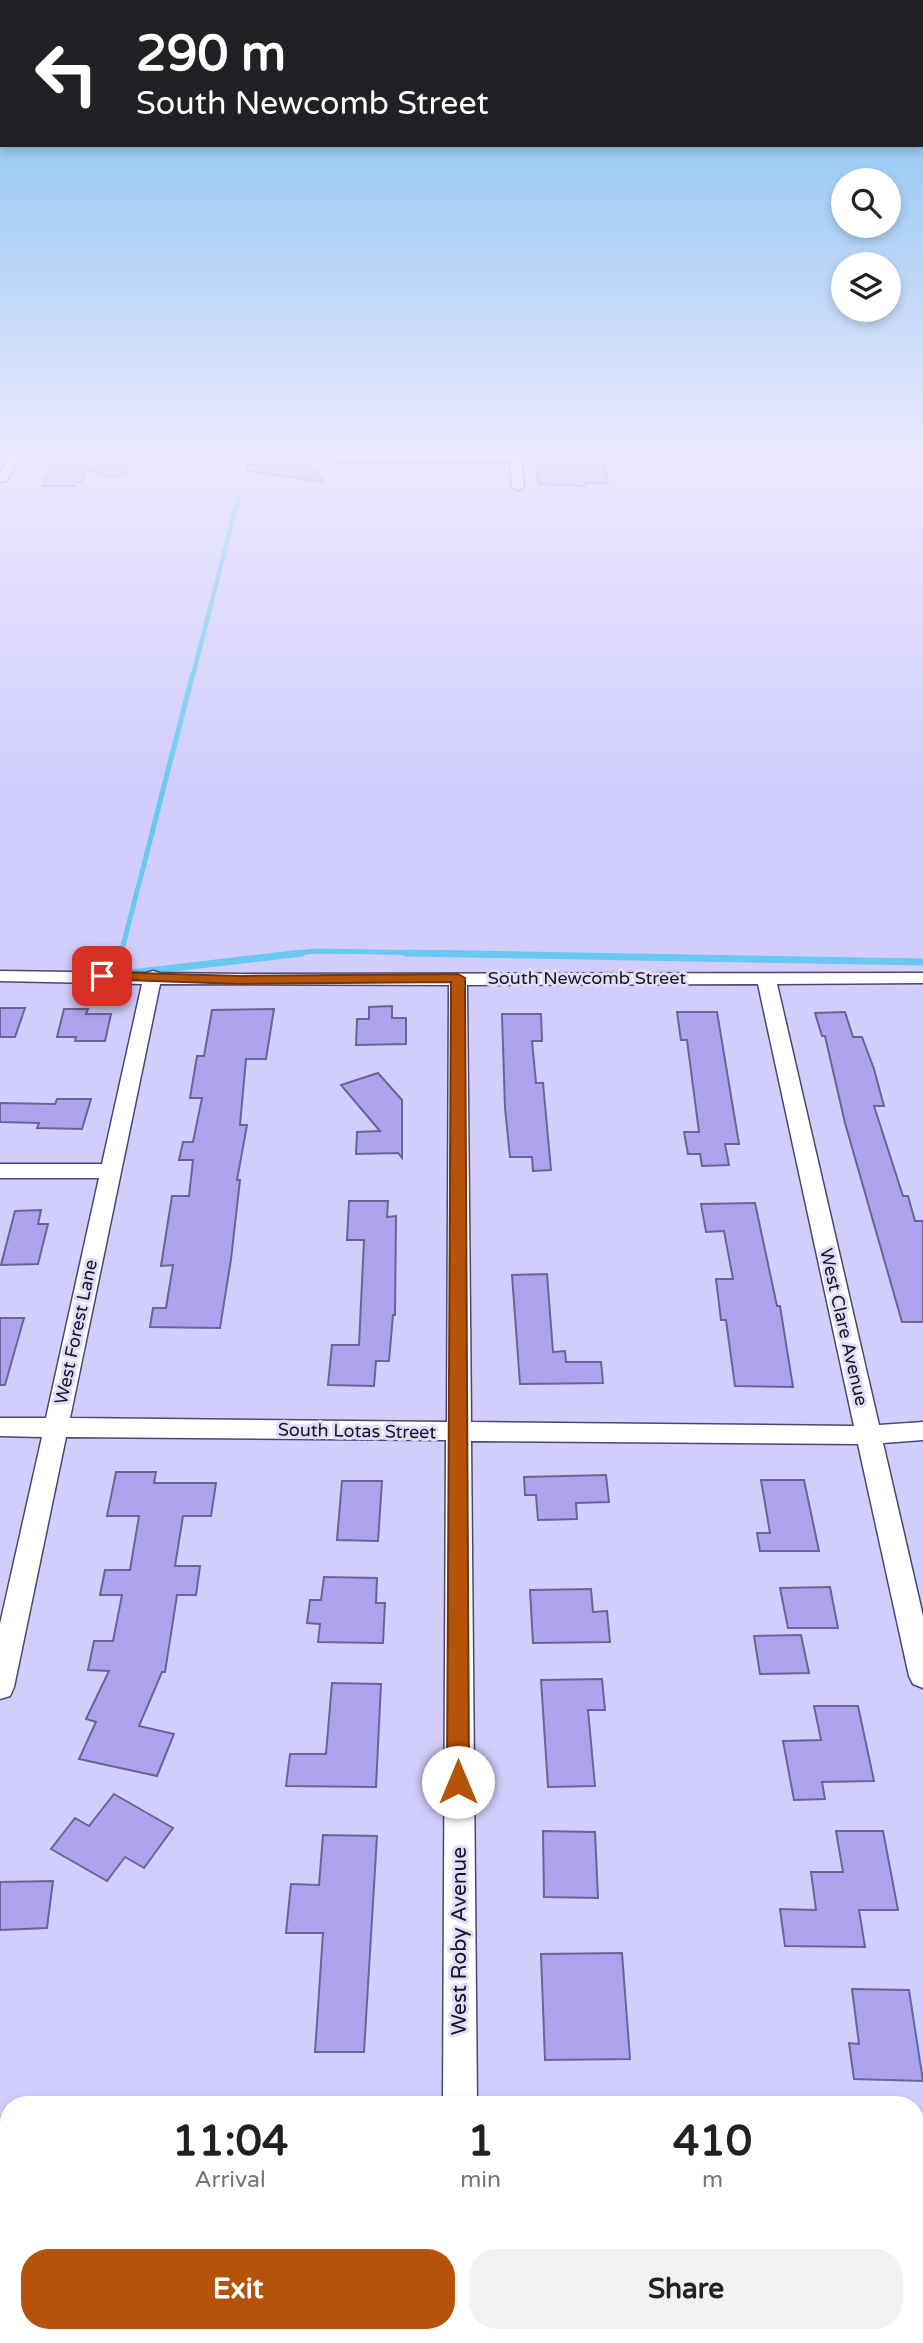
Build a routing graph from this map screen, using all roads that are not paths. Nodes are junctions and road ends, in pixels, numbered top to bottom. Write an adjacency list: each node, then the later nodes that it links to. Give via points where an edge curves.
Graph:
1 (0, 976): 2 (street, South Newcomb Street)
2 (153, 976): 3 (street, South Newcomb Street); 7 (street, West Forest Lane)
3 (458, 978): 4 (street, South Newcomb Street); 10 (street, West Roby Avenue)
4 (766, 978): 5 (street, South Newcomb Street); 12 (street, West Clare Avenue)
5 (923, 978)
6 (0, 1171): 7 (street)
7 (110, 1171): 9 (street, West Forest Lane)
8 (0, 1427): 9 (street, South Lotas Street)
9 (56, 1427): 10 (street, South Lotas Street); 14 (street, West Forest Lane)
10 (457, 1432): 12 (street, South Lotas Street); 15 (street, West Roby Avenue)
11 (923, 1432): 12 (street, South Lotas Street)
12 (868, 1435): 13 (street, West Clare Avenue)
13 (923, 1676)
14 (0, 1687)
15 (460, 2096)

